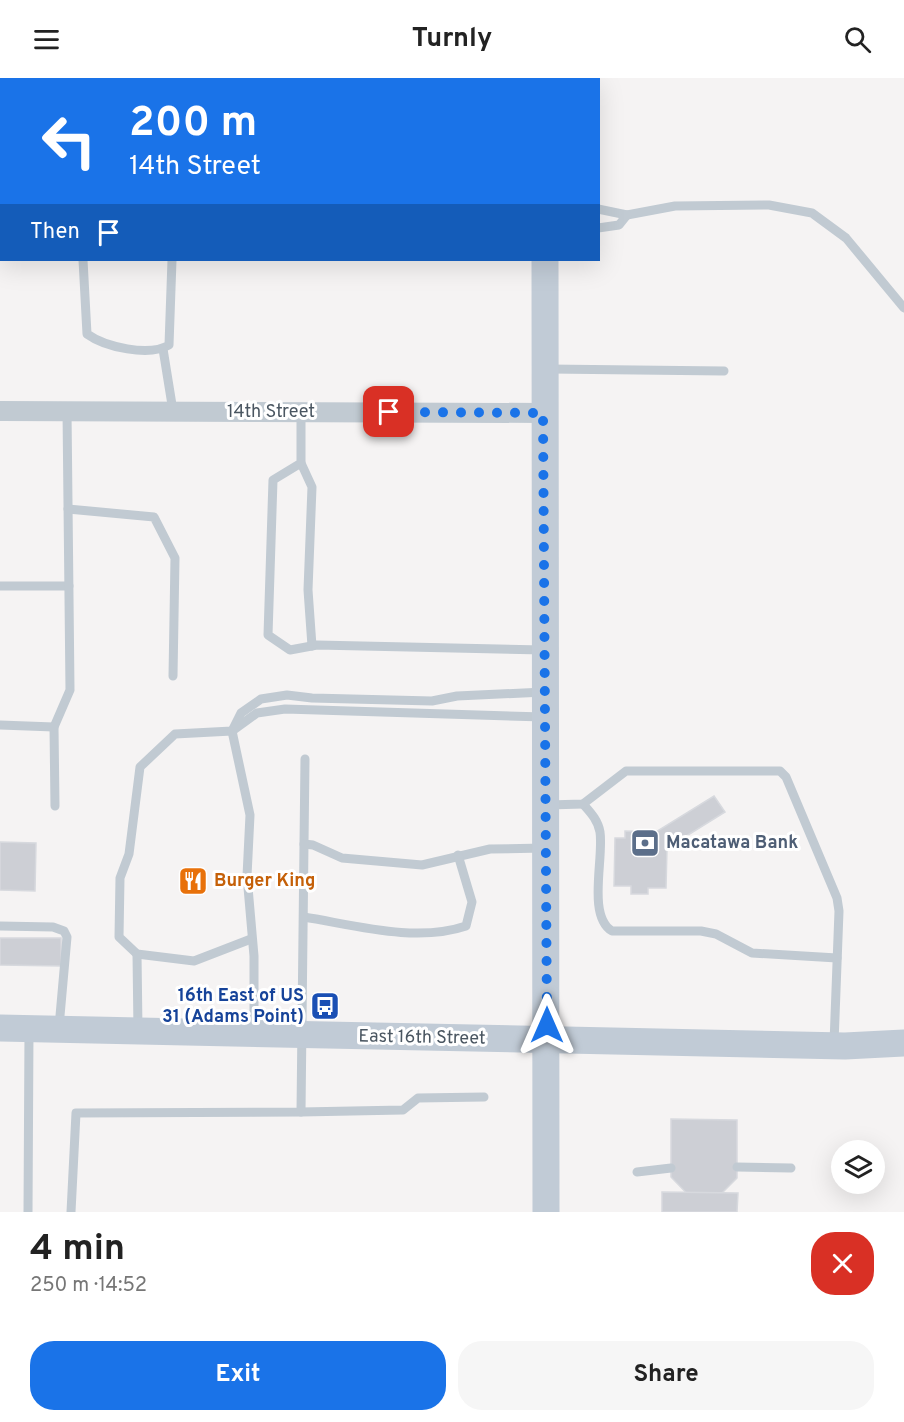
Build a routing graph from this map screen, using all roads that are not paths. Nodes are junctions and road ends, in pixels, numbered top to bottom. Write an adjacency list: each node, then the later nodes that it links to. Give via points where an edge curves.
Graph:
1 (600, 209): 2 (lane)
2 (627, 215): 3 (lane, via 619,225); 7 (lane, via 698,205 769,205 812,213 846,238)
3 (600, 228)
4 (83, 261): 8 (lane, via 87,334 101,344 158,352)
5 (171, 261): 8 (lane, via 169,345)
6 (545, 261): 9 (main road)
7 (904, 308)
8 (163, 349): 13 (lane)
9 (543, 369): 10 (lane); 15 (main road)
10 (724, 370)
11 (0, 411): 12 (street, 14th Street)
12 (67, 411): 13 (street, 14th Street); 17 (lane)
13 (173, 411): 14 (street, 14th Street)
14 (301, 412): 15 (street, 14th Street); 16 (lane)
15 (543, 413): 21 (main road)
16 (301, 462): 20 (lane, via 312,487 308,590); 20 (lane, via 273,480 268,635 290,650)
17 (68, 509): 19 (lane); 22 (lane, via 154,517 175,558)
18 (0, 586): 19 (lane)
19 (69, 586): 25 (lane, via 70,690)
20 (312, 646): 21 (lane)
21 (546, 650): 23 (main road)
22 (172, 676)
23 (546, 704): 26 (lane, via 285,709 258,713); 26 (lane, via 457,696 432,701 287,695 261,699 241,713); 29 (main road)
24 (0, 725): 25 (lane)
25 (54, 727): 30 (lane)
26 (232, 731): 36 (lane, via 250,815 247,876); 37 (lane, via 175,735 140,767 129,854 120,879 119,937)
27 (305, 759): 31 (lane)
28 (583, 804): 29 (lane); 38 (lane, via 600,833 598,913 612,931 702,932 716,934 752,952); 38 (lane, via 626,771 780,771 786,777 837,898)
29 (547, 805): 32 (main road)
30 (56, 806)
31 (304, 844): 33 (lane, via 342,858 422,865); 34 (lane)
32 (547, 848): 33 (lane, via 490,849); 45 (main road)
33 (458, 855): 34 (lane, via 472,902 466,926 452,931 401,932)
34 (304, 917): 44 (lane)
35 (0, 926): 41 (lane, via 53,927 64,931 67,937)
36 (251, 939): 37 (lane, via 194,961); 43 (lane)
37 (137, 954): 42 (lane)
38 (837, 958): 47 (lane)
39 (0, 1028): 40 (main road, East 16th Street)
40 (29, 1029): 41 (main road, East 16th Street); 55 (lane)
41 (59, 1030): 42 (main road, East 16th Street)
42 (138, 1031): 43 (main road, East 16th Street)
43 (254, 1034): 44 (main road, East 16th Street)
44 (303, 1035): 45 (main road, East 16th Street); 50 (lane)
45 (547, 1041): 47 (main road, East 16th Street); 57 (main road)
46 (904, 1043): 47 (main road, East 16th Street)
47 (839, 1046): 48 (main road, East 16th Street)
48 (904, 1051)
49 (484, 1097): 50 (lane, via 418,1098 403,1110)
50 (301, 1112): 56 (lane, via 76,1113)
51 (737, 1167): 53 (lane)
52 (671, 1168): 54 (lane)
53 (790, 1168)
54 (637, 1172)
55 (28, 1212)
56 (71, 1212)
57 (546, 1212)

